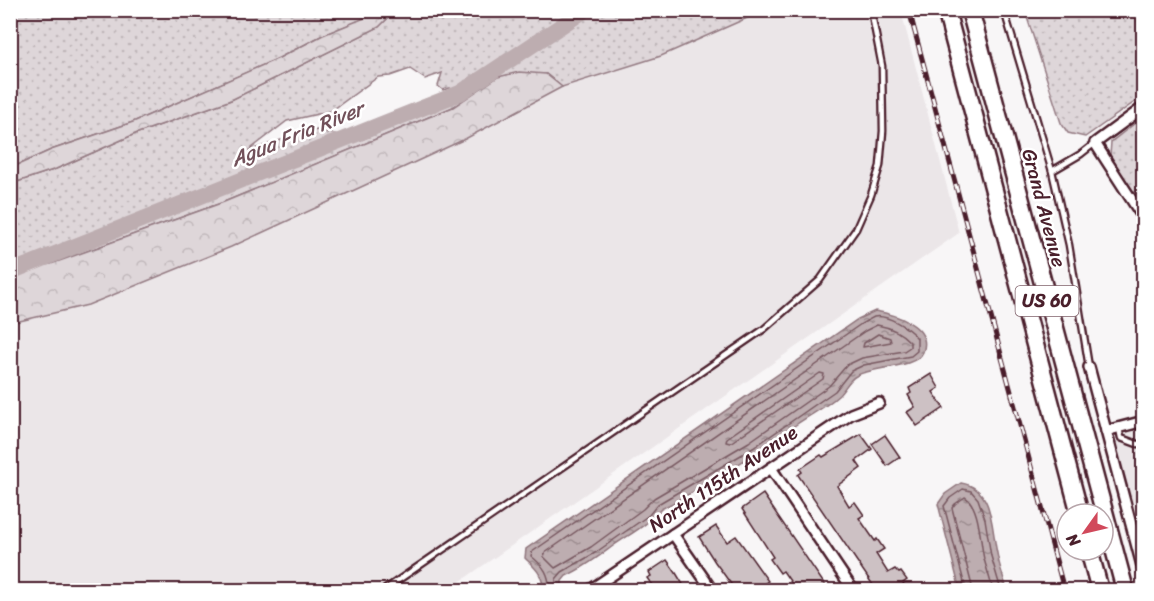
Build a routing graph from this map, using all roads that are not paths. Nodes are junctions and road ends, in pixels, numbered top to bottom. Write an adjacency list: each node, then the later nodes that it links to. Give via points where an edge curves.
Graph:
1 (871, 10): 20 (lane, via 882,66 880,166 856,229 820,280 764,329)
2 (946, 10): 16 (highway, US 60)
3 (970, 10): 25 (highway, Grand Avenue / US 60)
4 (1004, 10): 7 (lane)
5 (1143, 107): 6 (street)
6 (1095, 143): 7 (lane); 8 (street)
7 (1052, 171): 9 (lane)
8 (1143, 219)
9 (1089, 367): 13 (street)
10 (879, 403): 15 (street, North 115th Avenue, via 851,414)
11 (1143, 421): 12 (street)
12 (1119, 428): 13 (street); 14 (lane, via 1121,438)
13 (1106, 431): 19 (street)
14 (1143, 444)
15 (771, 468): 17 (street, North 115th Avenue); 23 (street)
16 (1077, 502)
17 (673, 534): 21 (street, North 115th Avenue); 22 (street)
18 (1092, 562): 24 (highway)
19 (1143, 573)
20 (384, 591)
21 (590, 591)
22 (712, 591)
23 (853, 591)
24 (1100, 591)
25 (1125, 591)

